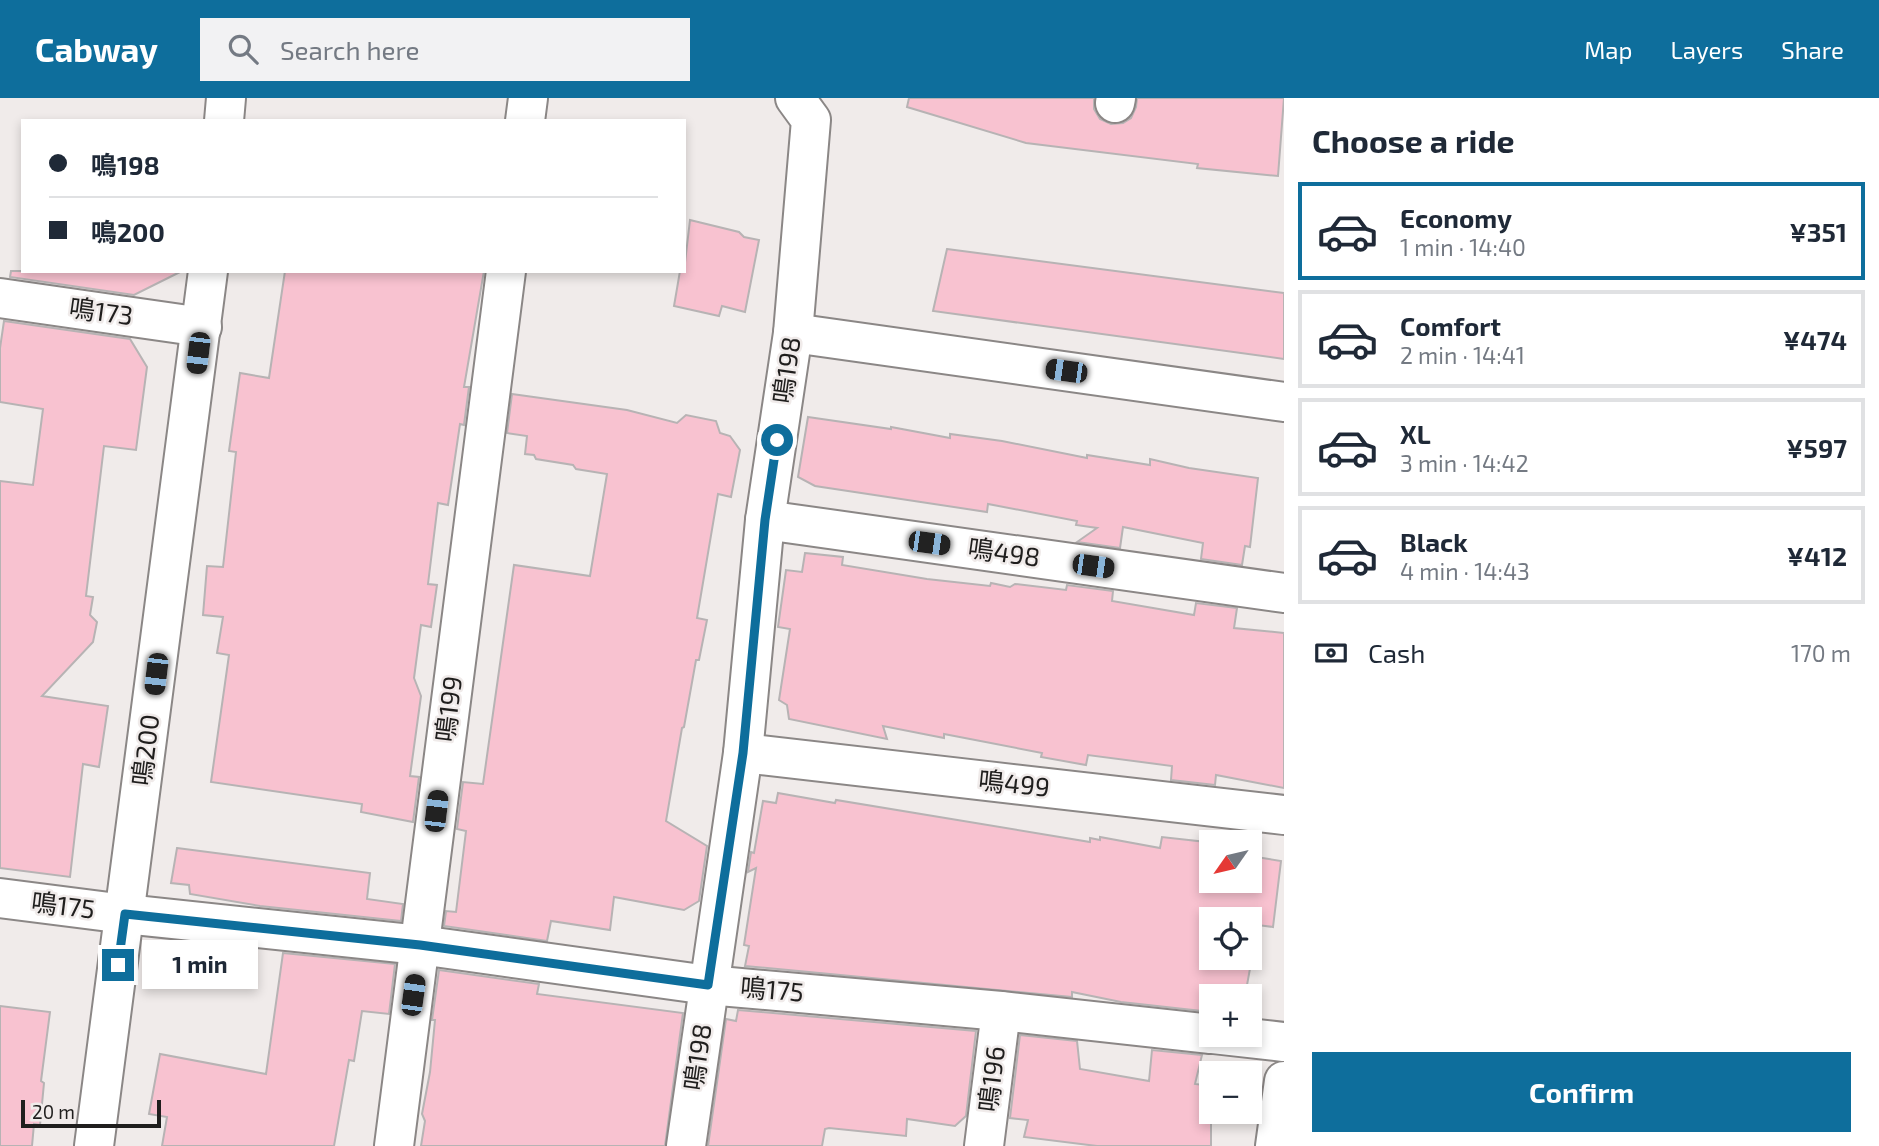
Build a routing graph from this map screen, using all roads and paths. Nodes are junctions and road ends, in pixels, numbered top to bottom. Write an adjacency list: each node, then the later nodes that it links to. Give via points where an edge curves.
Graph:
1 (226, 98): 4 (street)
2 (528, 98): 5 (street)
3 (795, 98): 10 (street, 鳴198, via 811,120)
4 (224, 119)
5 (525, 119)
6 (208, 273): 9 (street, 鳴200)
7 (506, 273): 18 (street, 鳴199)
8 (0, 298): 9 (street, 鳴173)
9 (202, 327): 17 (street, 鳴200)
10 (793, 333): 11 (street); 12 (street, 鳴198)
11 (1284, 402)
12 (765, 520): 13 (street, 鳴498); 14 (street, 鳴198)
13 (1284, 593)
14 (743, 753): 15 (street, 鳴499); 19 (street, 鳴198)
15 (1284, 815)
16 (0, 898): 17 (street, 鳴175)
17 (125, 914): 18 (street, 鳴175); 25 (street, 鳴200)
18 (420, 945): 19 (street, 鳴175); 26 (street, 鳴199)
19 (708, 985): 20 (street, 鳴175); 27 (street, 鳴198)
20 (1001, 1011): 21 (street, 鳴175); 28 (street, 鳴196)
21 (1199, 1033)
22 (1262, 1040): 23 (street, 鳴175)
23 (1284, 1042)
24 (1284, 1081): 29 (street)
25 (94, 1146)
26 (394, 1146)
27 (685, 1146)
28 (984, 1146)
29 (1275, 1146)

